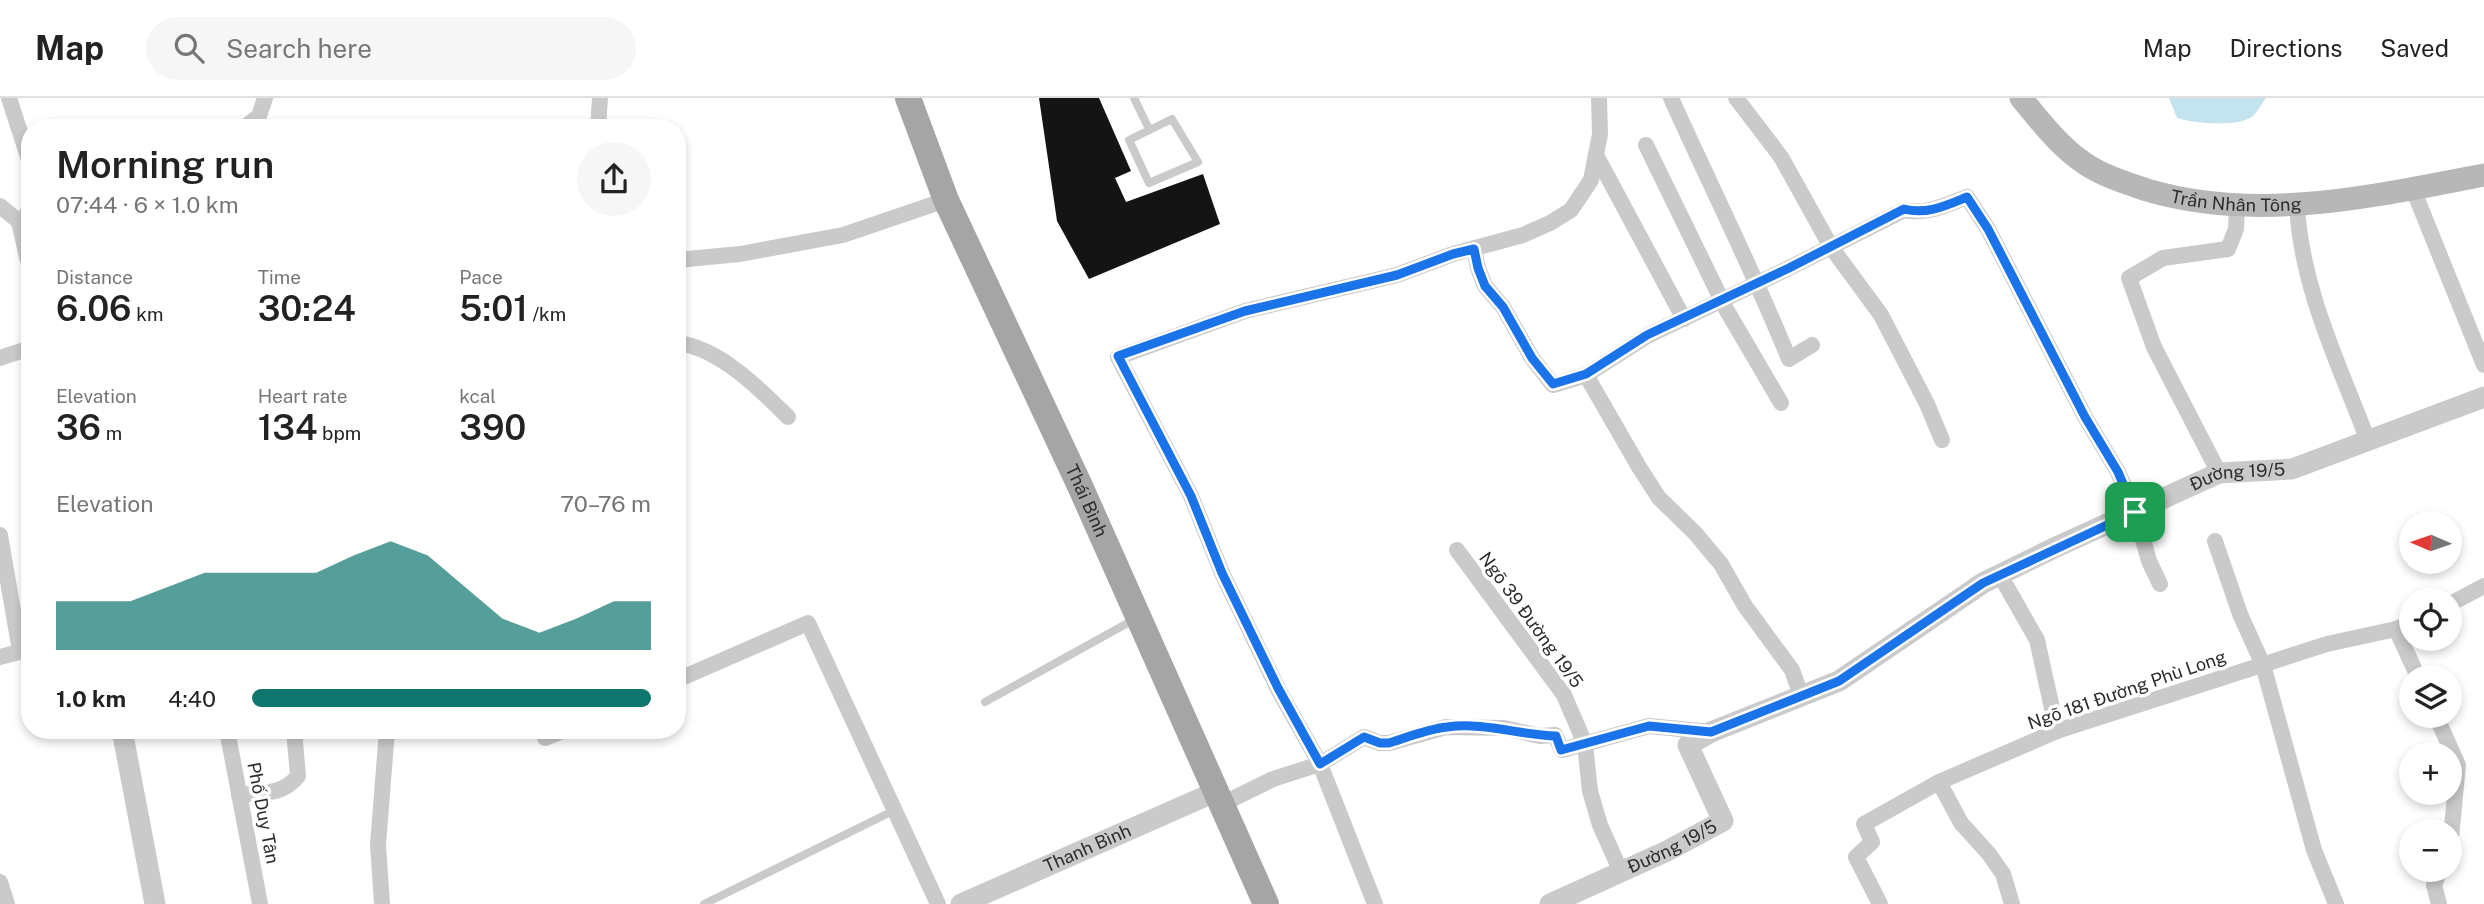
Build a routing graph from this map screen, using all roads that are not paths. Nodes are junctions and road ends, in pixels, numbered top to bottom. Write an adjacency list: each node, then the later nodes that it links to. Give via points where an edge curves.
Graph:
1 (9, 98): 13 (street)
2 (265, 98): 10 (street)
3 (600, 98): 11 (street)
4 (908, 98): 19 (main road, Thái Bình)
5 (1134, 98): 12 (lane)
6 (1600, 98): 15 (street)
7 (1671, 98): 27 (street)
8 (1736, 98): 24 (street, via 1781,157)
9 (2021, 98): 21 (main road, Trần Nhân Tông, via 2051,134 2084,163 2113,178 2174,198)
10 (255, 119)
11 (599, 119)
12 (1149, 130): 12 (lane, via 1129,140 1149,183 1198,162 1172,119)
13 (21, 135)
14 (1646, 145): 28 (street)
15 (1596, 155): 25 (street, via 1591,180 1571,210 1523,235); 29 (street)
16 (2484, 175): 17 (main road, Trần Nhân Tông)
17 (2413, 189): 20 (main road, Trần Nhân Tông); 34 (street)
18 (21, 200): 22 (street)
19 (946, 200): 26 (street, via 831,237); 50 (main road, Thái Bình)
20 (2297, 205): 21 (main road, Trần Nhân Tông); 40 (street, via 2308,284)
21 (2237, 206): 41 (street, via 2236,229 2228,249 2163,258 2129,278 2154,346)
22 (0, 207): 23 (street)
23 (21, 213)
24 (1832, 247): 27 (street); 39 (street, via 1881,315); 42 (street, via 1904,209 1941,208 1967,197 2118,472)
25 (1474, 249): 35 (street, via 1485,286 1553,384); 67 (street, via 1397,275 1245,311 1118,356 1191,496 1222,573 1278,688)
26 (686, 259)
27 (1758, 283): 28 (street); 31 (street, via 1789,359)
28 (1722, 301): 29 (street); 37 (street)
29 (1684, 319): 35 (street, via 1647,335)
30 (686, 344): 38 (street, via 717,358 758,387)
31 (1812, 345)
32 (21, 351): 33 (street)
33 (0, 358)
34 (2484, 365)
35 (1586, 374): 57 (street, via 1639,467 1660,498 1721,564 1792,670)
36 (2484, 397): 40 (street, Đường 19/5)
37 (1781, 403)
38 (788, 416)
39 (1942, 440)
40 (2368, 441): 41 (street, Đường 19/5, via 2292,469)
41 (2219, 474): 42 (street, Đường 19/5)
42 (2135, 512): 46 (street, Đường 19/5); 47 (street)
43 (0, 535): 52 (street)
44 (2215, 541): 55 (street)
45 (1457, 550): 66 (street, Ngõ 39 Đường 19/5, via 1564,695)
46 (2000, 575): 57 (street, Đường 19/5, via 1839,681); 60 (street, via 2037,640)
47 (2160, 584)
48 (2484, 586): 49 (street)
49 (2462, 598)
50 (1138, 618): 58 (lane); 70 (main road, Thái Bình)
51 (2399, 626): 55 (street, Ngõ 181 Đường Phù Long)
52 (21, 632)
53 (21, 651): 54 (street)
54 (0, 657)
55 (2263, 665): 60 (street, Ngõ 181 Đường Phù Long); 88 (street, via 2314,850)
56 (686, 676): 71 (street, via 808,623)
57 (1801, 695): 61 (street, Đường 19/5)
58 (985, 702)
59 (2441, 728): 72 (street, via 2458,765)
60 (2057, 731): 68 (street, Ngõ 181 Đường Phù Long)
61 (1711, 732): 66 (street, via 1649,726); 73 (street, Đường 19/5, via 1688,745 1723,821)
62 (124, 739): 77 (street)
63 (229, 739): 69 (street, Phố Duy Tân)
64 (295, 739): 69 (street, via 298,776 290,786)
65 (386, 739): 79 (street, via 378,845)
66 (1585, 744): 67 (street, via 1561,750 1556,736 1503,728 1446,727 1389,743 1364,737); 73 (street, Ngõ 39 Đường 19/5, via 1590,791)
67 (1320, 764): 70 (street); 84 (street)
68 (1939, 782): 86 (street, Ngõ 181 Đường Phù Long, via 1864,824 1871,842 1856,857); 87 (street, via 1961,823 2003,874)
69 (240, 795): 78 (street, Phố Duy Tân)
70 (1218, 798): 82 (street, Thanh Bình); 83 (main road, Thái Bình)
71 (895, 810): 80 (lane); 81 (street)
72 (2453, 819)
73 (1621, 873): 85 (street, Đường 19/5)
74 (0, 882): 76 (street)
75 (2435, 882): 89 (street)
76 (7, 904)
77 (155, 904)
78 (260, 904)
79 (382, 904)
80 (704, 904)
81 (938, 904)
82 (961, 904)
83 (1266, 904)
84 (1375, 904)
85 (1550, 904)
86 (1880, 904)
87 (2012, 904)
88 (2336, 904)
89 (2439, 904)

